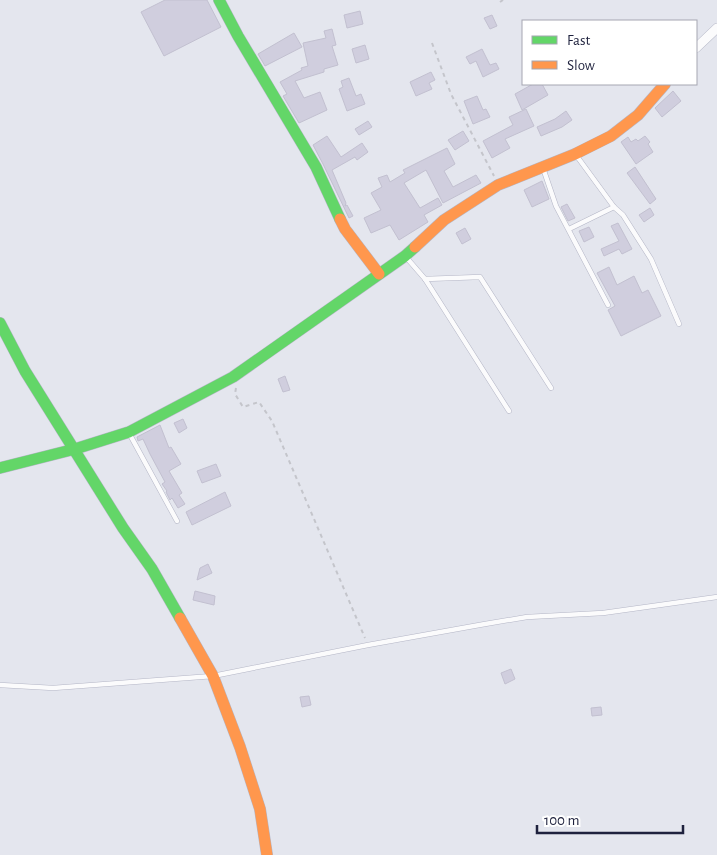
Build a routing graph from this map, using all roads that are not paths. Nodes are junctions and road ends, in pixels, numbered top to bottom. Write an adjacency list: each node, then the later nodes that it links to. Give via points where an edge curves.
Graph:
1 (219, 0): 10 (street, via 316,167 345,229)
2 (717, 28): 3 (street)
3 (697, 47)
4 (664, 85): 5 (street, via 638,115 611,136)
5 (575, 154): 6 (street); 7 (lane)
6 (543, 166): 8 (lane, via 556,206); 9 (street, via 498,185 444,220)
7 (614, 206): 8 (lane); 14 (lane, via 651,260)
8 (569, 229): 12 (lane)
9 (405, 256): 10 (street); 11 (lane)
10 (379, 274): 17 (street, via 233,377)
11 (425, 280): 15 (lane, via 480,277); 16 (lane)
12 (608, 305)
13 (0, 323): 18 (street, via 25,371)
14 (679, 324)
15 (551, 388)
16 (509, 412)
17 (129, 432): 18 (street); 20 (lane)
18 (74, 449): 19 (street); 22 (street, via 152,569)
19 (0, 468)
20 (177, 521)
21 (717, 597): 22 (lane, via 603,613 527,618)
22 (213, 676): 23 (lane, via 53,688); 24 (street, via 260,809)
23 (0, 685)
24 (267, 855)

